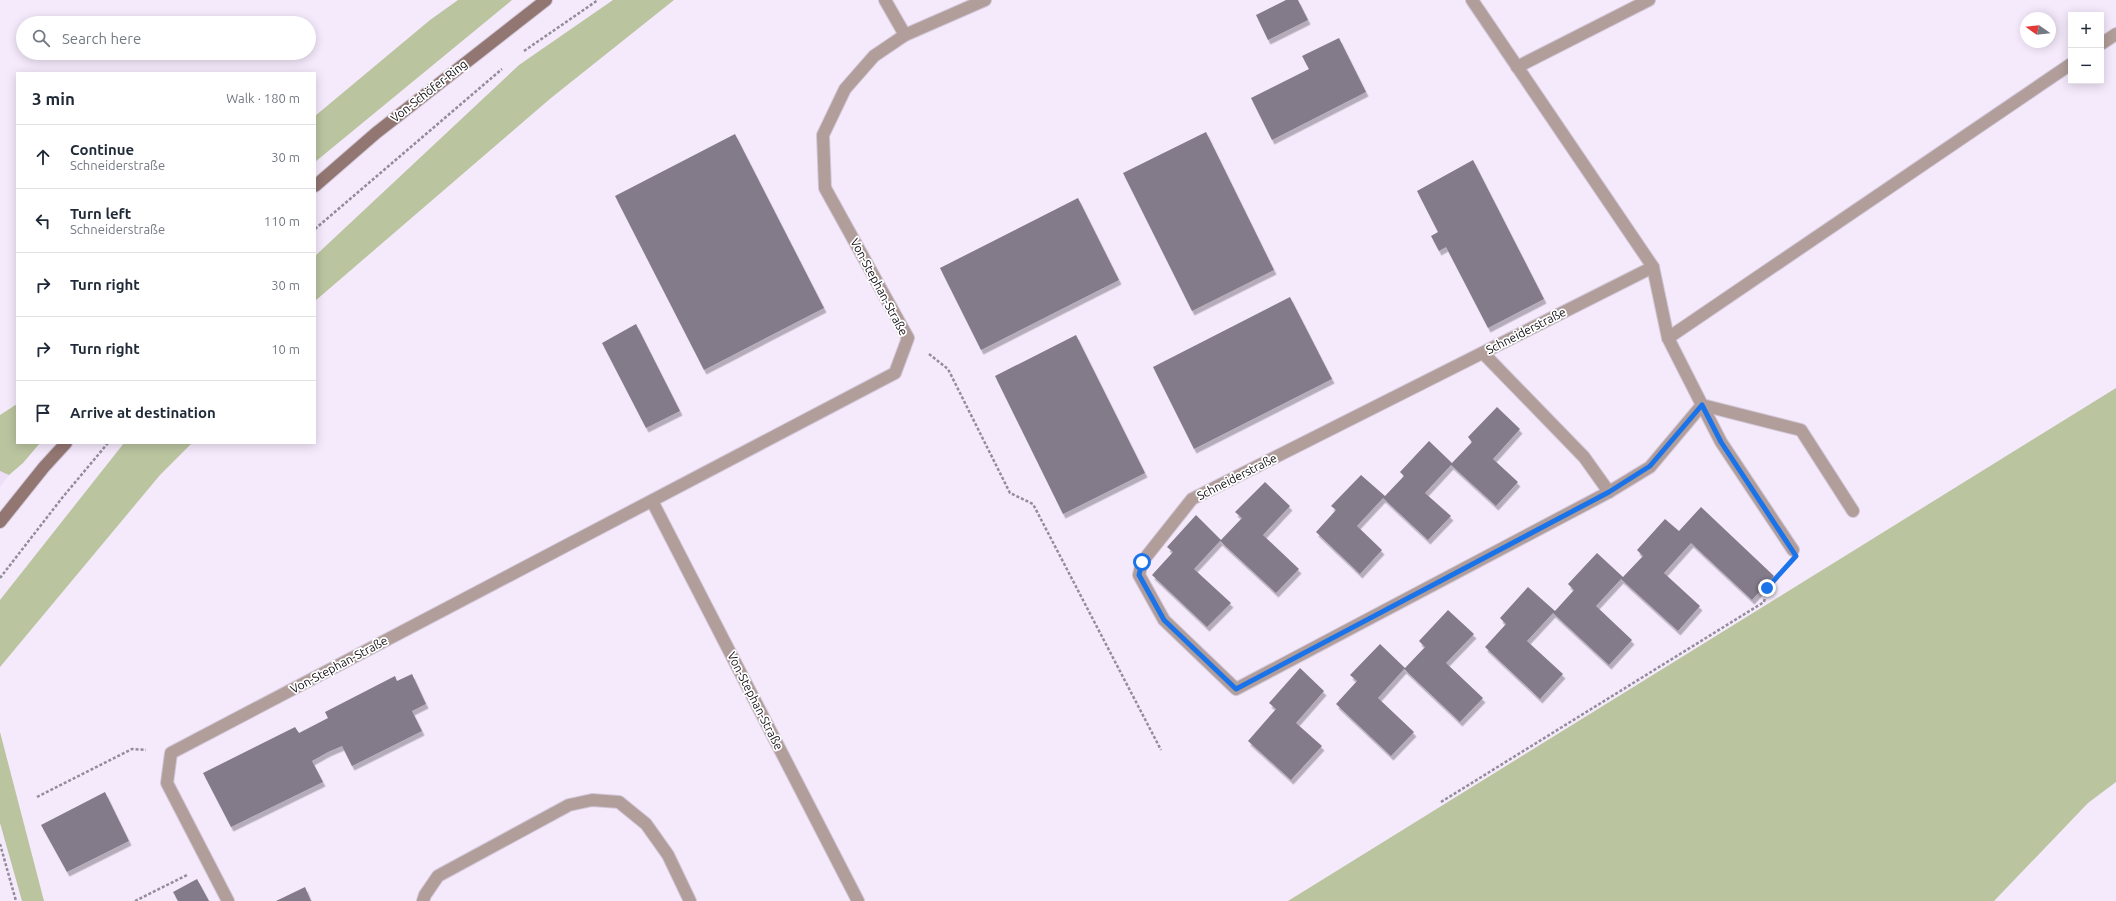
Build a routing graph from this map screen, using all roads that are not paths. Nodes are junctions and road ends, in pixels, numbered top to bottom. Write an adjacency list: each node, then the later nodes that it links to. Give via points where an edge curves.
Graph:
1 (546, 0): 11 (main road, Von-Schöfer-Ring, via 376,133)
2 (885, 0): 7 (street)
3 (985, 0): 7 (street, Von-Stephan-Straße)
4 (1472, 0): 10 (street)
5 (1649, 0): 10 (street)
6 (2116, 34): 8 (street)
7 (905, 35): 18 (street, Von-Stephan-Straße, via 874,56 845,89 823,135 825,188 908,338 895,373)
8 (2104, 42)
9 (2068, 66): 13 (street)
10 (1517, 67): 12 (street)
11 (316, 185)
12 (1653, 267): 13 (street); 14 (street, Schneiderstraße)
13 (1668, 338): 15 (street)
14 (1483, 353): 17 (street, via 1584,457); 17 (street, Schneiderstraße, via 1192,499 1142,562 1139,575 1164,620 1236,689)
15 (1702, 405): 17 (street, Schneiderstraße, via 1650,466); 19 (street, via 1801,430); 21 (street, via 1721,442)
16 (65, 444): 20 (main road)
17 (1609, 492)
18 (652, 501): 22 (street, Von-Stephan-Straße, via 170,753 167,783); 25 (street, Von-Stephan-Straße)
19 (1853, 511)
20 (0, 522)
21 (1793, 550)
22 (228, 901)
23 (423, 901): 24 (street, via 438,876 569,805 592,800 619,802 646,824 668,855)
24 (690, 901)
25 (858, 901)

